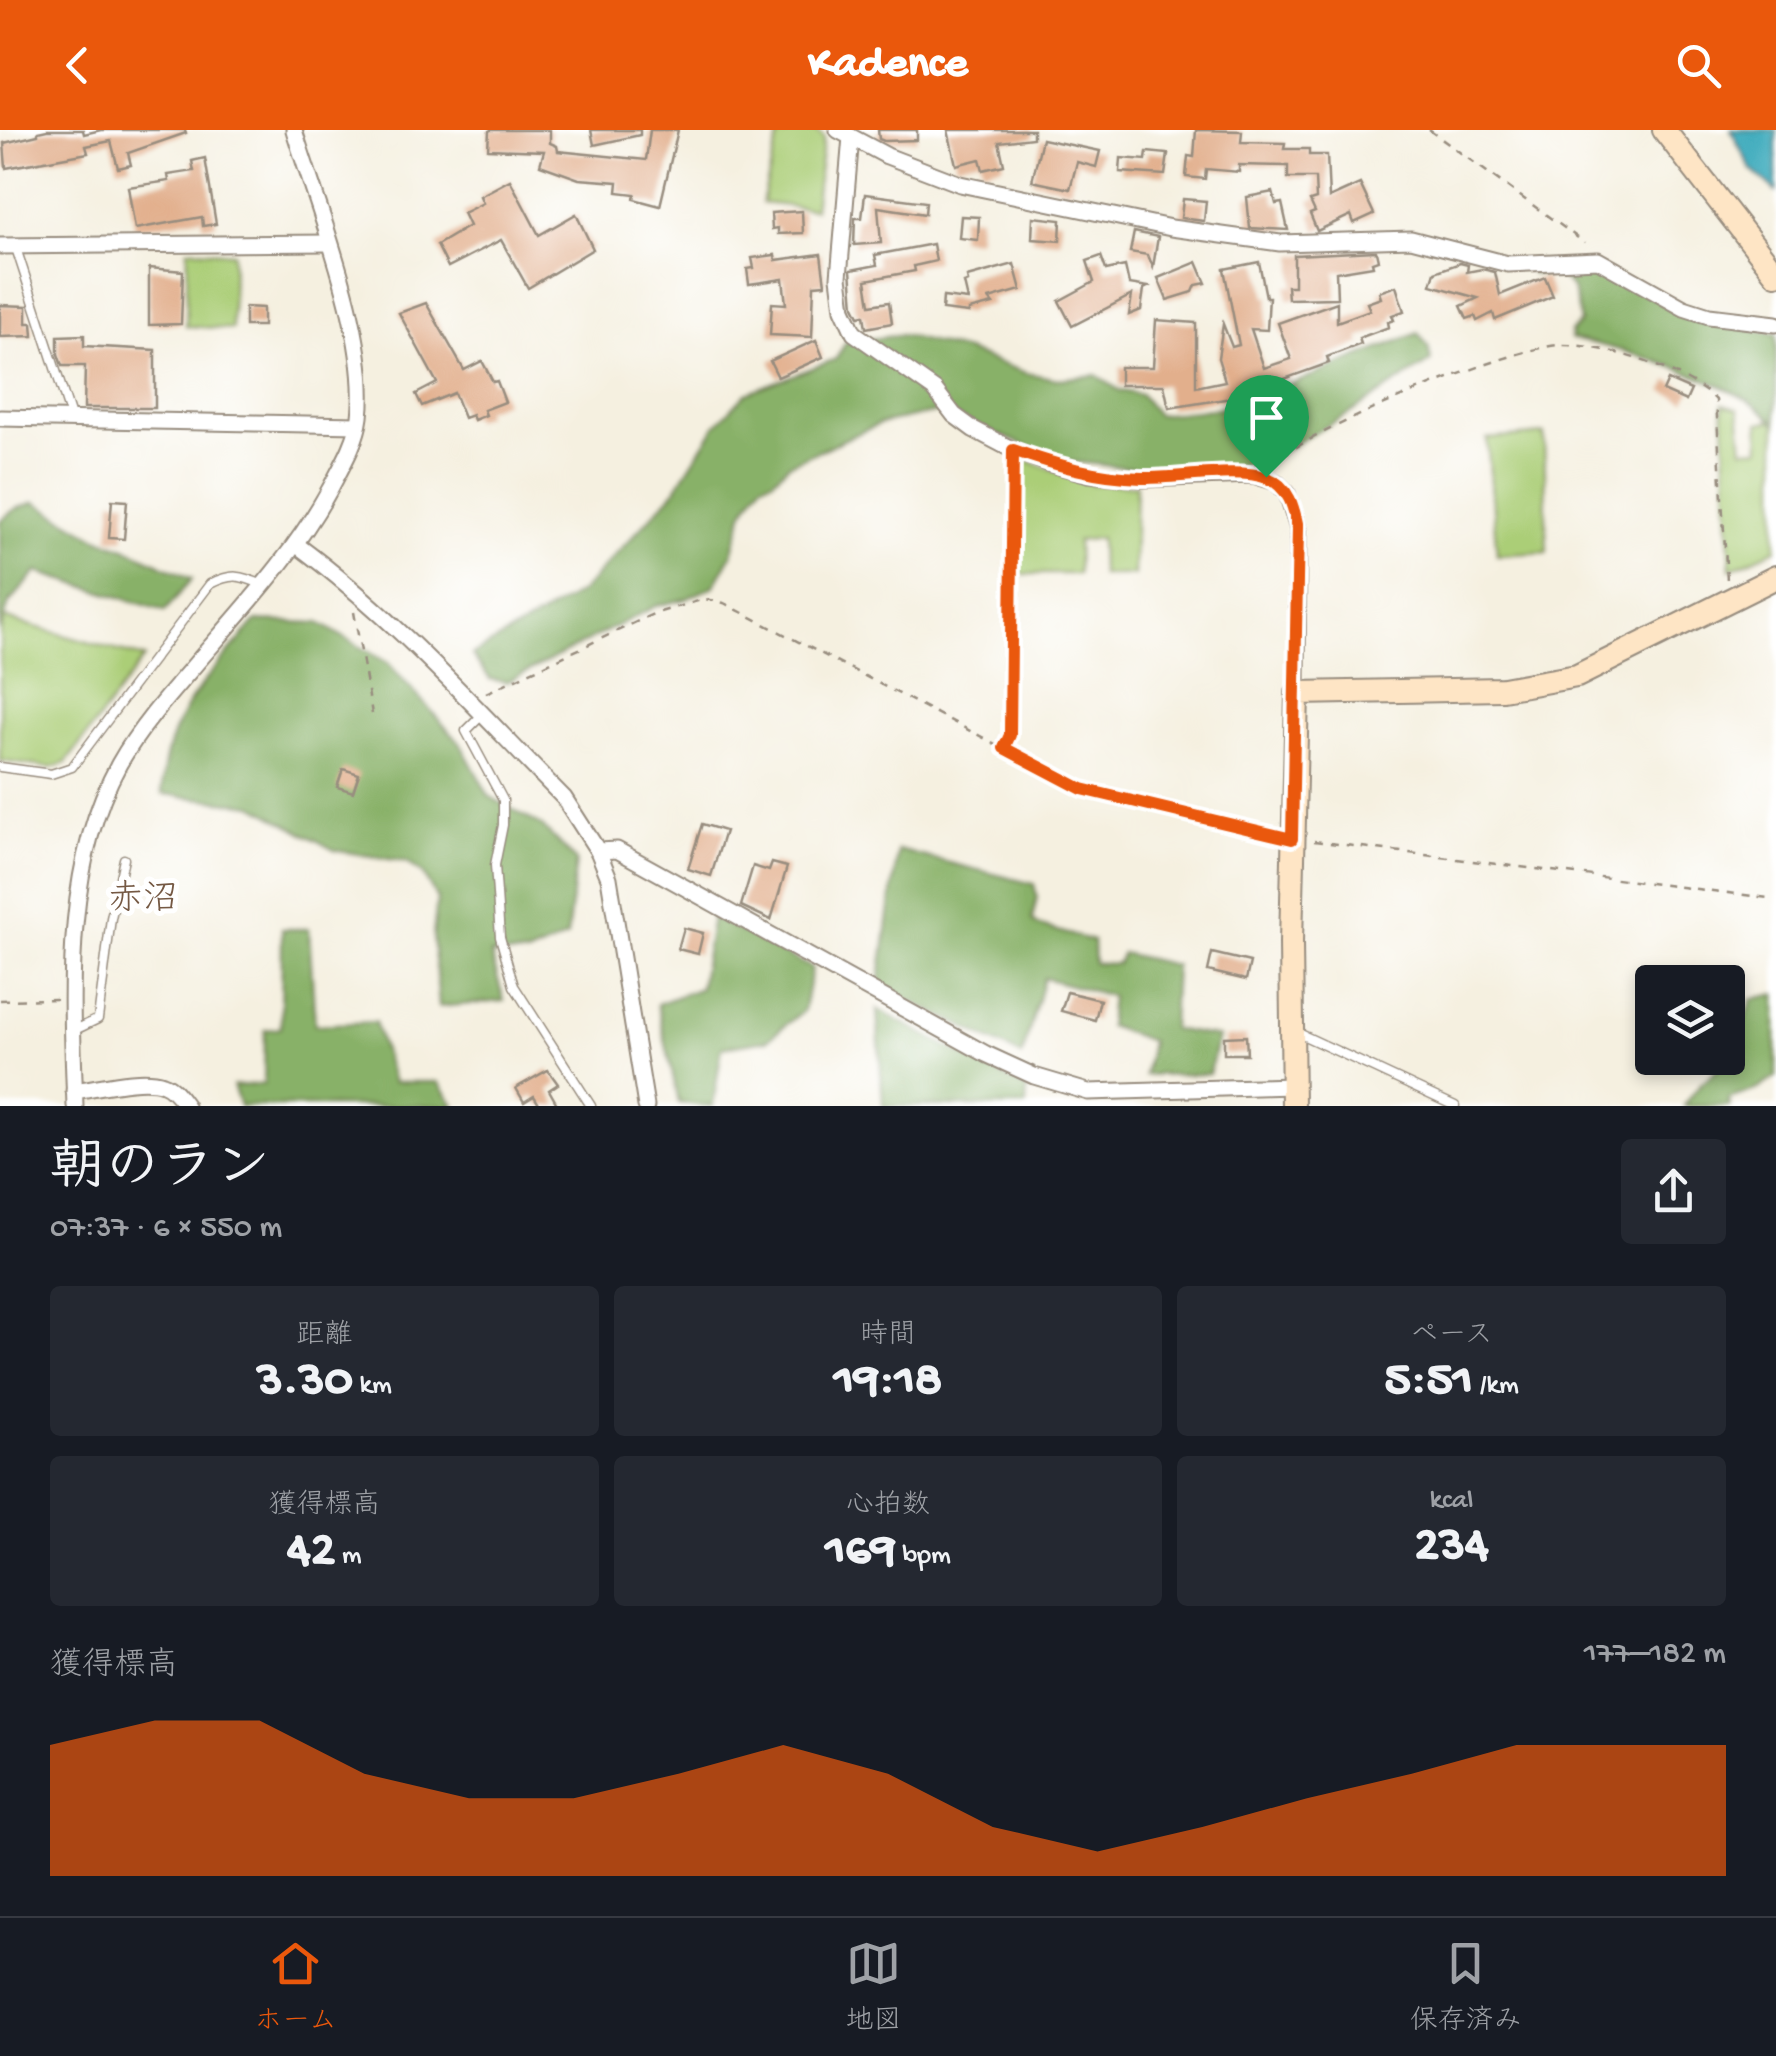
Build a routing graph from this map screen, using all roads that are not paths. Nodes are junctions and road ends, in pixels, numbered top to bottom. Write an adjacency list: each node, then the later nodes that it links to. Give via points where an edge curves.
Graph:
1 (294, 130): 4 (street)
2 (1664, 130): 6 (street)
3 (844, 133): 7 (street, via 960,184 1171,228 1280,243 1412,239 1508,264 1598,260 1684,308); 14 (street, via 843,309 854,333 935,390 954,415 1013,450 1089,474 1266,477 1288,493 1298,528)
4 (329, 243): 5 (street); 10 (street, via 358,354)
5 (8, 246): 9 (lane)
6 (1776, 274)
7 (1776, 324)
8 (0, 418): 9 (street)
9 (71, 419): 10 (street)
10 (358, 425): 11 (street)
11 (296, 545): 13 (street); 15 (street, via 355,588)
12 (1776, 577): 14 (street, via 1577,676 1502,688)
13 (262, 585): 16 (lane, via 228,574 210,584 72,767 52,774); 19 (street, via 157,709 120,762 97,812 76,904)
14 (1297, 693): 20 (street)
15 (482, 714): 17 (street, via 564,798); 26 (lane, via 466,730 503,800 495,865 500,938 514,986)
16 (0, 767)
17 (598, 850): 24 (street, via 617,850 986,1054); 27 (street, via 618,924)
18 (124, 859): 19 (lane, via 98,1018)
19 (75, 1030): 22 (street)
20 (1292, 1031): 21 (street); 28 (lane)
21 (1293, 1096): 23 (street)
22 (74, 1098): 25 (street, via 120,1084 162,1083)
23 (1187, 1098): 24 (street)
24 (1088, 1099)
25 (186, 1106)
26 (591, 1106)
27 (646, 1106)
28 (1455, 1106)

